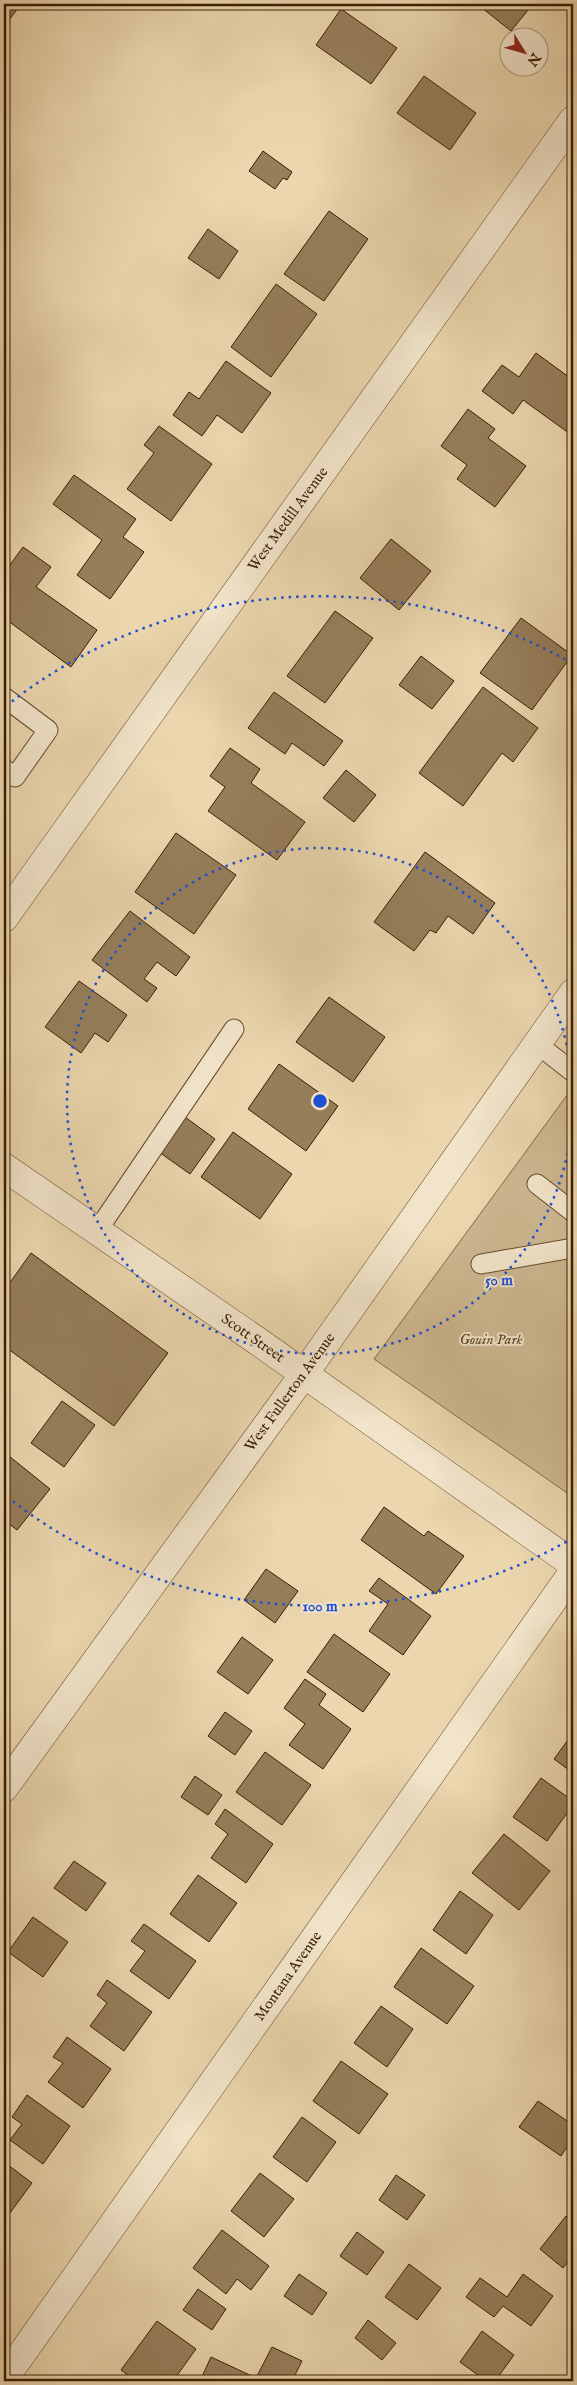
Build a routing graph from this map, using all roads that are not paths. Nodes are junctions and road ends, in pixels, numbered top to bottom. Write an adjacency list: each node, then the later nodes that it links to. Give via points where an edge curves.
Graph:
1 (573, 120): 4 (street, West Medill Avenue)
2 (4, 697): 3 (lane, via 48,730 15,777)
3 (4, 769)
4 (4, 918)
5 (573, 993): 7 (street, West Fullerton Avenue)
6 (234, 1029): 12 (lane)
7 (537, 1044): 8 (lane); 15 (street, West Fullerton Avenue)
8 (573, 1072)
9 (4, 1167): 12 (street, Scott Street)
10 (537, 1184): 11 (lane)
11 (573, 1212)
12 (97, 1232): 15 (street, Scott Street)
13 (573, 1248): 14 (lane)
14 (481, 1264)
15 (304, 1374): 16 (street, Scott Street); 18 (street, West Fullerton Avenue)
16 (573, 1564)
17 (573, 1572): 19 (street, Montana Avenue)
18 (4, 1788)
19 (4, 2379)

